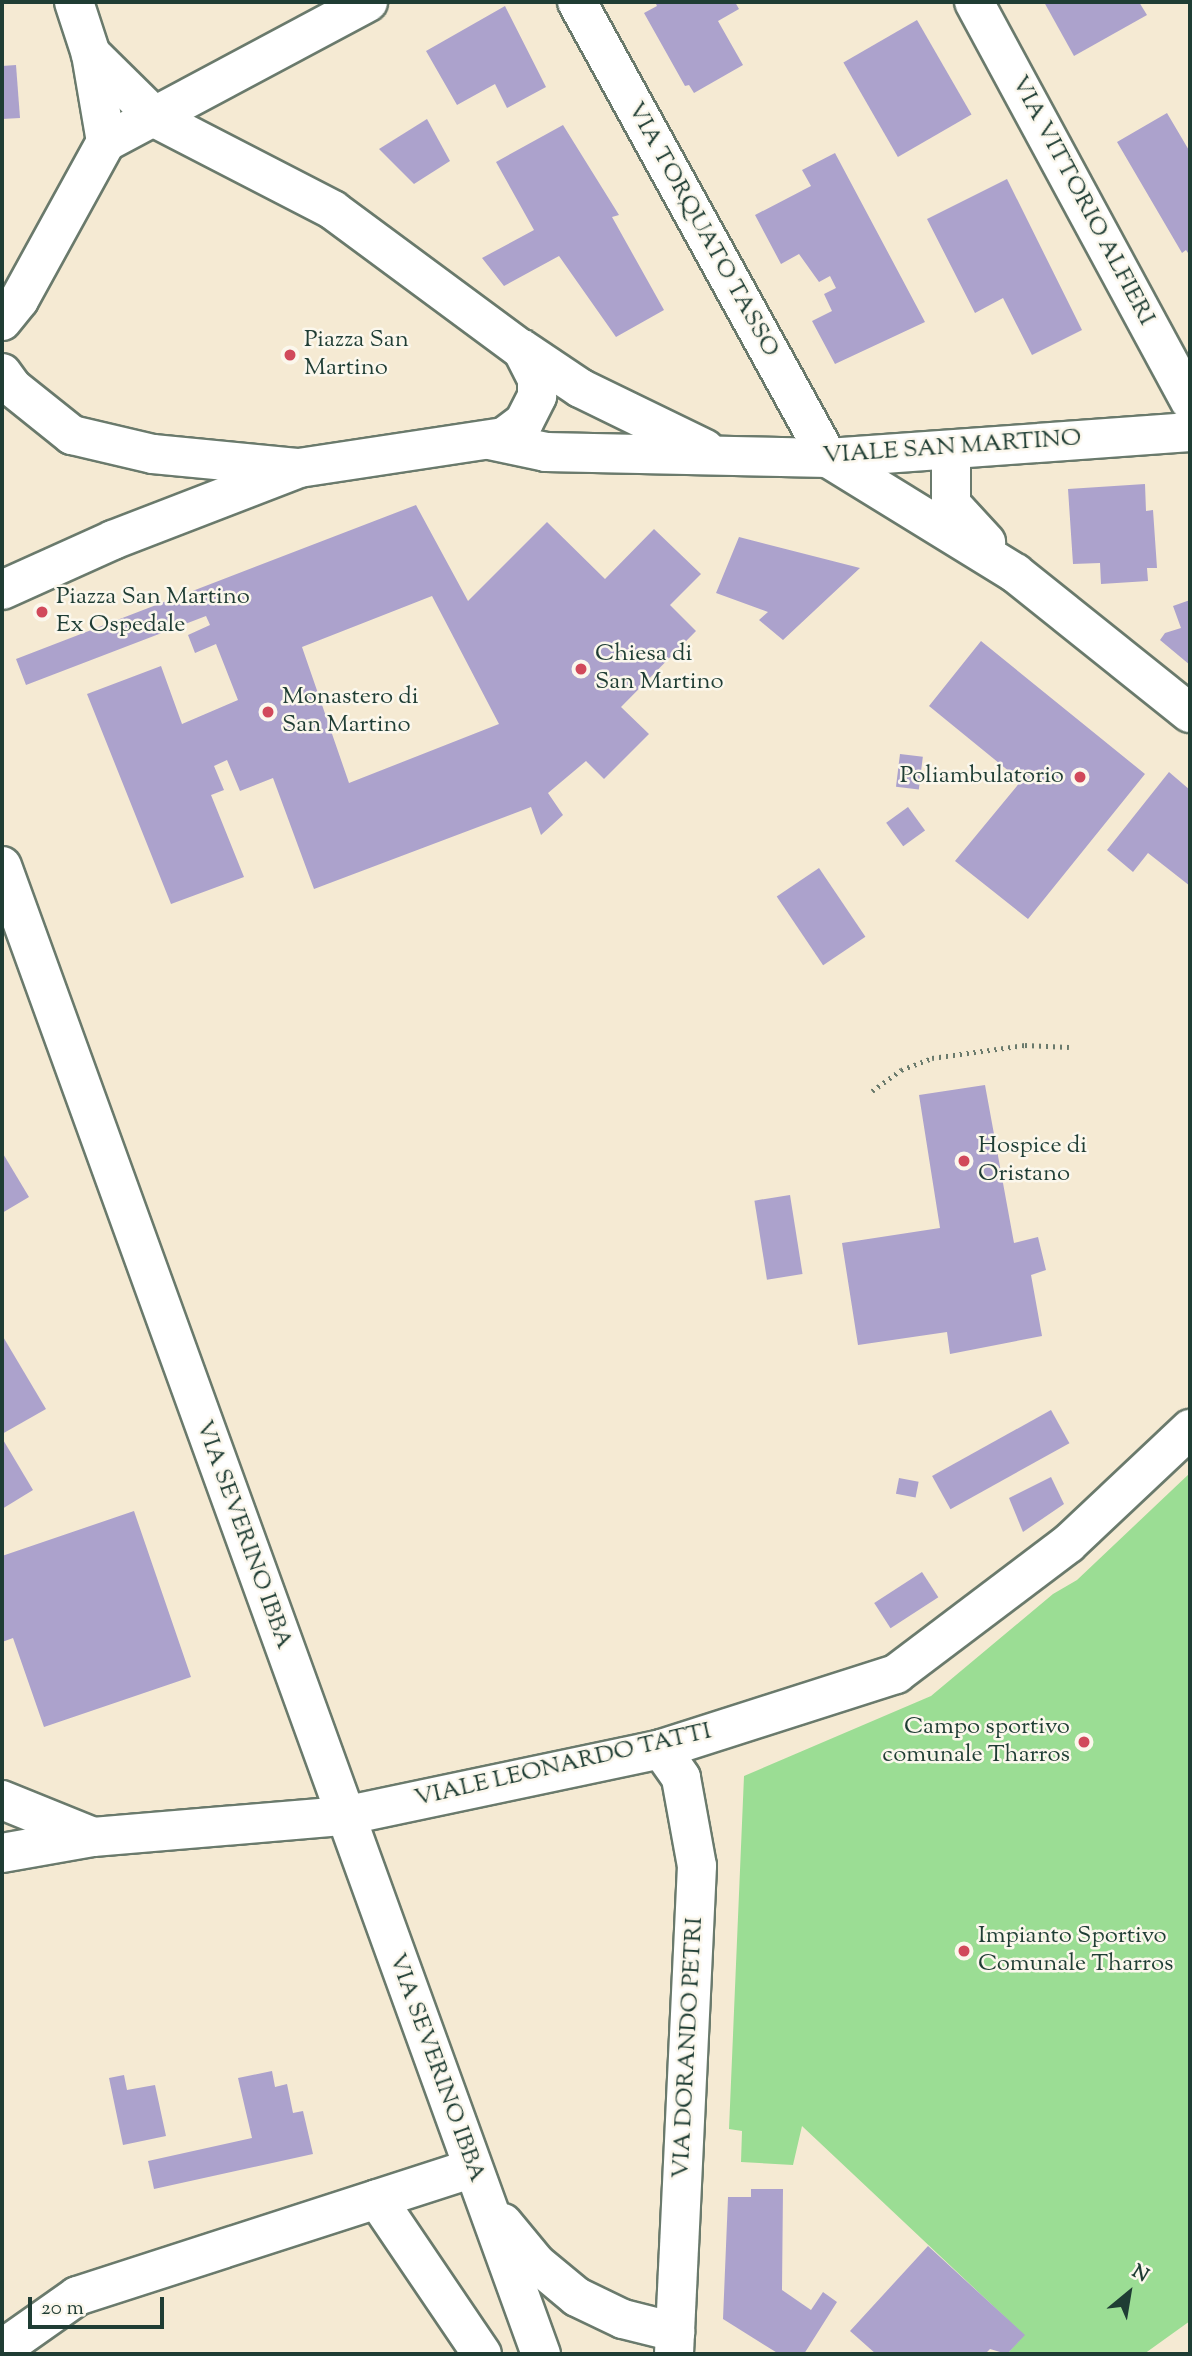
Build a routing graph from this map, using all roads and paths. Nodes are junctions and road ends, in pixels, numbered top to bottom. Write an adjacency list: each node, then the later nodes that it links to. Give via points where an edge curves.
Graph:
1 (74, 2): 5 (street)
2 (368, 2): 6 (street)
3 (577, 2): 16 (street, VIA TORQUATO TASSO)
4 (974, 2): 11 (street, VIA VITTORIO ALFIERI)
5 (91, 54): 6 (street); 7 (street)
6 (157, 119): 7 (street); 9 (street, via 333,210)
7 (107, 142): 8 (street, via 19,300)
8 (2, 321)
9 (509, 341): 13 (street, via 532,363 537,396 524,422 504,437); 15 (street, via 580,388)
10 (2, 373): 17 (street, via 12,387 72,435 153,454)
11 (1190, 401)
12 (1190, 432): 14 (street, VIALE SAN MARTINO)
13 (489, 440): 15 (street, via 546,452); 17 (street)
14 (951, 450): 16 (street, VIALE SAN MARTINO); 18 (street, via 951,503)
15 (713, 453): 16 (street, VIALE SAN MARTINO)
16 (828, 458): 18 (street)
17 (299, 468): 19 (street, via 113,540)
18 (1016, 573): 20 (street)
19 (2, 590)
20 (1190, 713)
21 (2, 866): 27 (street, VIA SEVERINO IBBA)
22 (1069, 1047): 23 (path, via 1025,1045 932,1058 901,1070)
23 (872, 1091)
24 (1190, 1429): 25 (street, VIALE LEONARDO TATTI, via 1068,1544 896,1674)
25 (661, 1749): 27 (street, VIALE LEONARDO TATTI); 32 (street, VIA DORANDO PETRI, via 681,1778 697,1866)
26 (2, 1800): 28 (street)
27 (344, 1816): 28 (street, VIALE LEONARDO TATTI); 30 (street, VIA SEVERINO IBBA)
28 (93, 1837): 29 (street, VIALE LEONARDO TATTI)
29 (2, 1853)
30 (479, 2185): 31 (street); 32 (street, VIA SEVERINO IBBA, via 536,2263 577,2297); 35 (street, VIA SEVERINO IBBA)
31 (377, 2199): 33 (street, via 77,2296); 34 (street)
32 (676, 2348)
33 (2, 2349)
34 (482, 2354)
35 (541, 2354)

